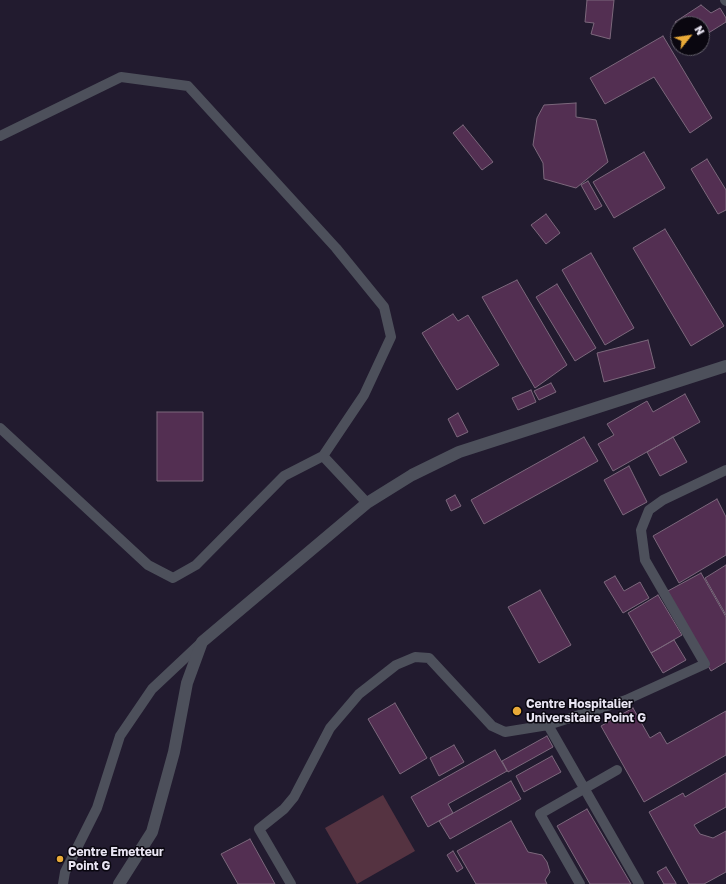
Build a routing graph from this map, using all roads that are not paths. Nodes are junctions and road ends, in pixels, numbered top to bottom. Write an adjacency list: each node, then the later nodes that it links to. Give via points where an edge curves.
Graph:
1 (0, 136): 4 (lane, via 121,77 188,86 336,248 384,307 392,337 364,395)
2 (726, 366): 6 (street, via 458,452 412,475)
3 (0, 428): 4 (lane, via 148,566 173,578 196,565 284,476)
4 (323, 456): 6 (lane)
5 (726, 470): 8 (lane, via 649,510 641,530 645,560 705,664 626,700)
6 (367, 503): 7 (street)
7 (202, 642): 11 (lane, via 152,689 120,736 97,808 66,872); 12 (street, via 187,683 174,752 152,832)
8 (548, 725): 10 (lane); 13 (lane, via 505,732 492,726 429,658 415,657 396,664 359,694 330,728 294,797 284,809 259,829)
9 (617, 770): 10 (lane)
10 (584, 789): 14 (lane, via 540,814); 15 (lane)
11 (63, 884)
12 (118, 884)
13 (291, 884)
14 (580, 884)
15 (639, 884)

